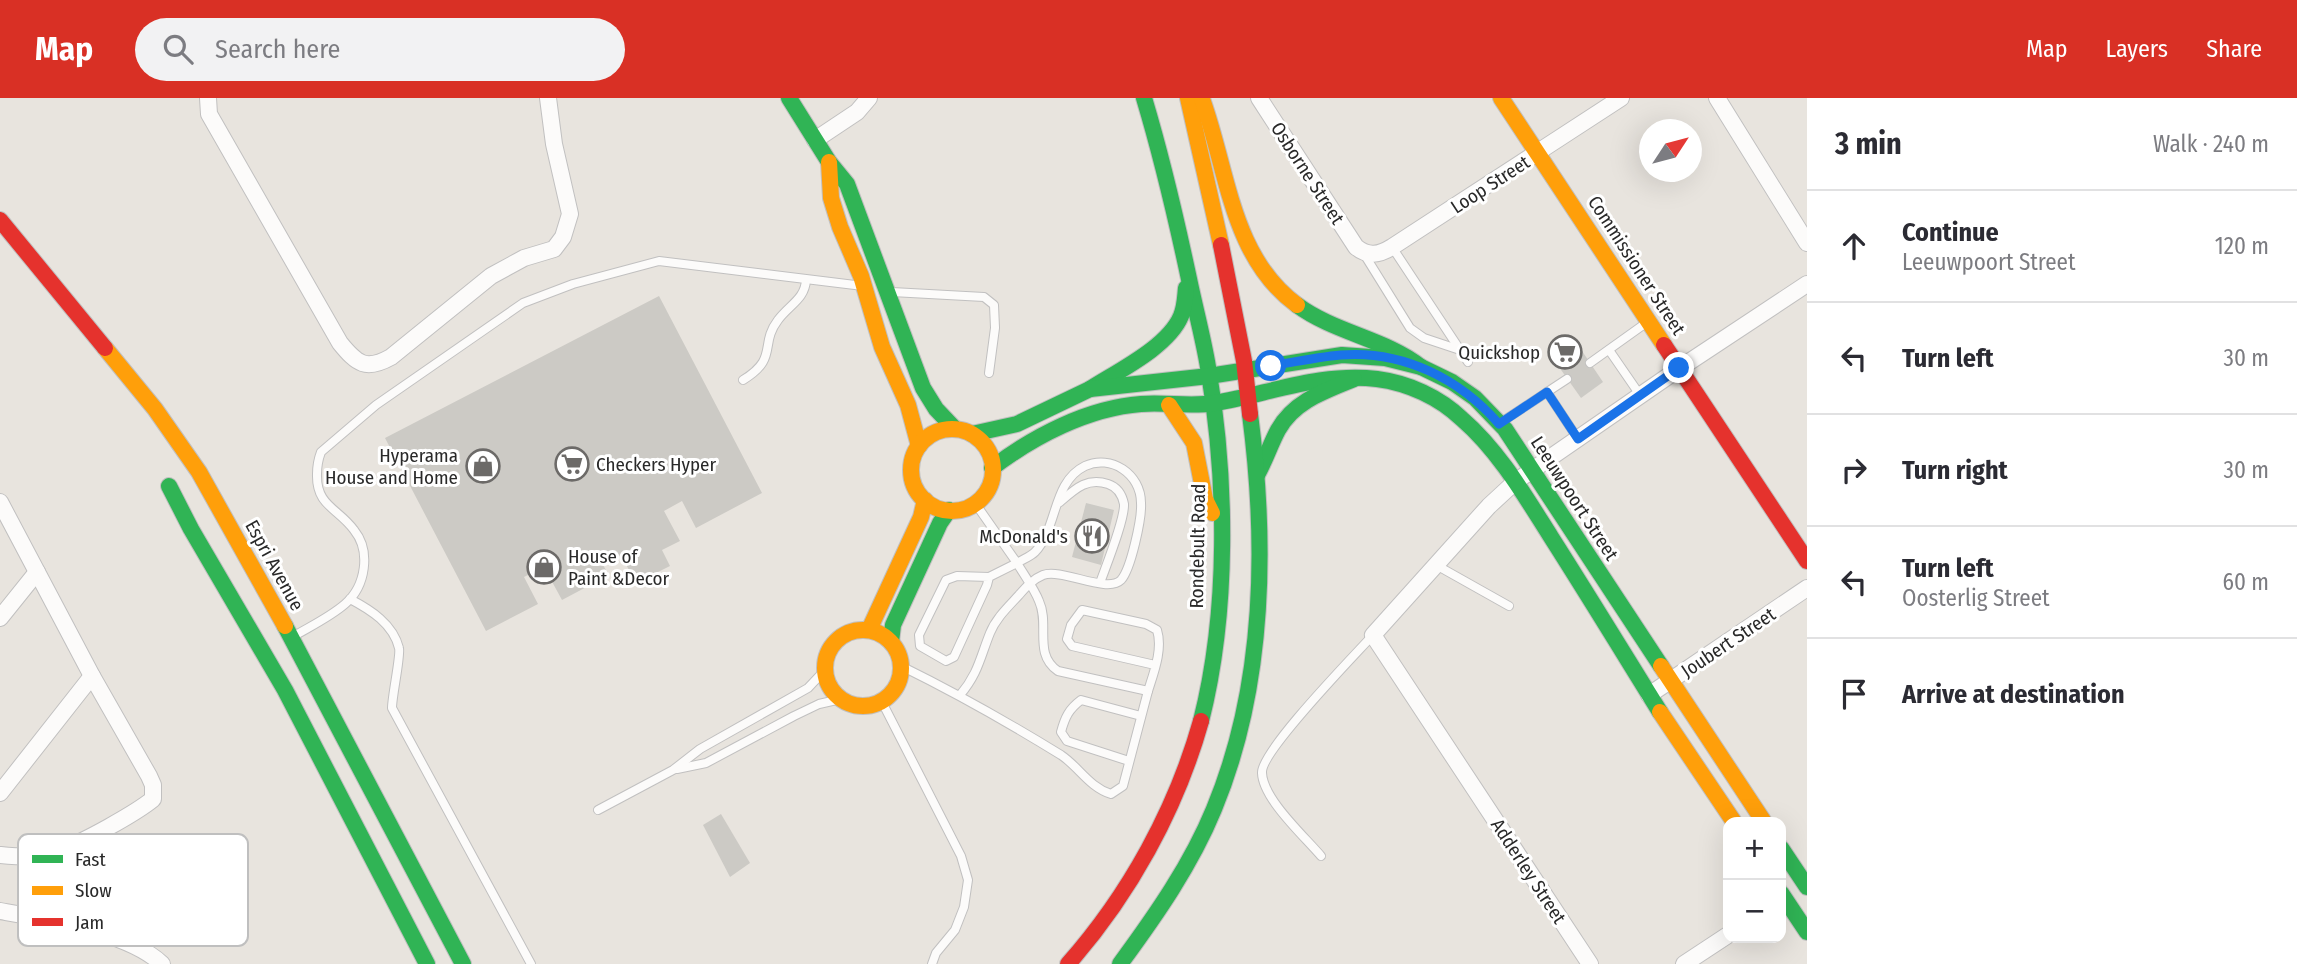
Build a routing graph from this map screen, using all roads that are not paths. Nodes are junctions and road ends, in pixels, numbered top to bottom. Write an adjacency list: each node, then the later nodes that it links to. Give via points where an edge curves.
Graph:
1 (208, 98): 2 (street, via 209,114 340,343 359,362 378,365 502,268 554,249 564,237 570,214)
2 (548, 98)
3 (789, 98): 12 (main road)
4 (869, 98): 12 (street, via 857,112)
5 (1144, 98): 19 (main road, Rondebult Road)
6 (1188, 98): 31 (main road)
7 (1201, 98): 29 (main road, via 1241,234 1270,282 1302,310)
8 (1259, 98): 18 (street, Osborne Street)
9 (1502, 98): 13 (main road, Commissioner Street)
10 (1717, 98): 16 (street)
11 (1616, 99): 13 (street, Loop Street)
12 (815, 140): 14 (main road)
13 (1538, 153): 17 (street, Loop Street); 24 (main road, Commissioner Street)
14 (829, 162): 22 (main road, via 831,198); 23 (main road, via 847,184)
15 (0, 220): 72 (main road, Espri Avenue, via 156,409 199,471)
16 (1807, 243)
17 (1392, 247): 18 (street, Loop Street, via 1377,255); 26 (lane)
18 (1360, 251): 26 (lane, via 1410,328)
19 (1188, 276): 33 (main road, Rondebult Road); 37 (main road, via 1176,326 1158,344)
20 (806, 280): 22 (lane); 36 (lane, via 801,297 770,332 763,364); 67 (lane, via 659,261 573,284 523,303 376,405 327,446 318,460 317,488 326,504 354,530 364,549 364,567)
21 (1807, 284): 30 (street)
22 (864, 286): 23 (lane); 47 (main road)
23 (888, 292): 32 (lane, via 984,297 994,305 996,328); 44 (main road, via 923,388)
24 (1649, 321): 25 (lane); 30 (main road, Commissioner Street)
25 (1609, 350): 28 (lane); 40 (lane)
26 (1460, 351): 27 (lane)
27 (1468, 362)
28 (1590, 363)
29 (1421, 367): 31 (main road, Leeuwpoort Street, via 1342,355); 43 (main road, Leeuwpoort Street, via 1475,398)
30 (1679, 368): 40 (street); 59 (main road, Commissioner Street)
31 (1246, 369): 33 (main road, Leeuwpoort Street); 39 (main road)
32 (989, 373)
33 (1209, 376): 37 (main road, Leeuwpoort Street); 41 (main road, Rondebult Road)
34 (1354, 379): 39 (main road); 50 (main road, via 1294,408 1278,429); 51 (main road, via 1397,383 1445,405 1489,445)
35 (1567, 379): 38 (lane)
36 (744, 380)
37 (1090, 389): 45 (main road, via 1017,424)
38 (1547, 392): 43 (lane); 46 (lane)
39 (1250, 396): 41 (main road); 50 (main road)
40 (1640, 396): 46 (street)
41 (1212, 404): 42 (main road); 58 (main road, Rondebult Road)
42 (1169, 405): 48 (main road, via 1128,406 1092,415 1019,447); 58 (main road, via 1194,443 1205,499)
43 (1499, 424): 49 (main road, Leeuwpoort Street)
44 (955, 429): 45 (main road); 47 (main road, via 937,432)
45 (972, 434): 48 (main road, via 985,447)
46 (1578, 439): 49 (street)
47 (919, 446): 53 (main road, via 912,476)
48 (992, 468): 55 (main road, via 987,490)
49 (1533, 471): 51 (street); 78 (main road, Leeuwpoort Street)
50 (1257, 475): 111 (main road, via 1258,594 1240,724 1215,806 1172,889)
51 (1515, 482): 61 (street); 82 (main road)
52 (169, 486): 79 (main road)
53 (925, 500): 57 (main road); 70 (main road)
54 (0, 502): 62 (street)
55 (975, 503): 57 (main road); 60 (lane)
56 (1057, 504): 60 (lane, via 1041,545); 64 (lane, via 1091,481 1112,485 1120,492 1124,508); 64 (lane, via 1069,478 1089,464 1103,462 1124,468 1137,486 1142,501 1128,566 1117,583)
57 (949, 510): 73 (main road, via 893,625)
58 (1220, 529): 110 (main road, Rondebult Road, via 1213,656 1203,712 1184,771 1137,873)
59 (1807, 561)
60 (1017, 563): 63 (lane); 65 (lane)
61 (1436, 565): 68 (lane); 71 (street)
62 (37, 572): 69 (street); 77 (street)
63 (989, 577): 63 (lane, via 946,580 919,635 920,646 946,661 954,657)
64 (1100, 583): 65 (lane, via 1055,573)
65 (1028, 584): 80 (lane, via 1044,620 1049,665 1058,671); 81 (lane, via 1001,614 978,670)
66 (1807, 588): 78 (street, Joubert Street)
67 (350, 599): 72 (lane); 108 (lane, via 388,625 400,650 392,708)
68 (1509, 606)
69 (0, 618)
70 (869, 630): 73 (main road); 76 (main road, via 852,631 837,639 827,653)
71 (1373, 635): 96 (lane, via 1263,764 1266,789); 112 (street, Adderley Street)
72 (292, 638): 79 (main road); 107 (main road, Espri Avenue)
73 (891, 642): 75 (main road)
74 (1155, 665): 74 (lane, via 1072,646 1068,639 1075,616 1082,610 1157,629 1160,640); 80 (lane)
75 (901, 666): 81 (lane); 84 (main road, via 894,690)
76 (825, 670): 83 (main road, via 830,687); 87 (lane, via 808,688 700,749)
77 (92, 676): 88 (street); 92 (street, via 153,785 153,799)
78 (1671, 681): 82 (street, Joubert Street); 91 (main road, Leeuwpoort Street)
79 (285, 690): 106 (main road)
80 (1148, 691): 85 (lane)
81 (960, 695): 86 (lane, via 1065,757 1099,790 1111,794 1123,786)
82 (1649, 695): 90 (main road)
83 (841, 699): 84 (main road, via 865,706); 87 (lane, via 819,704 706,763)
84 (882, 702): 109 (lane, via 961,856 968,880 964,907)
85 (1141, 716): 86 (lane); 86 (lane, via 1081,699 1066,715 1061,732 1068,741)
86 (1129, 761)
87 (673, 770): 89 (lane)
88 (0, 793)
89 (598, 810)
90 (1731, 817)
91 (1761, 817)
92 (92, 834)
93 (0, 855): 94 (street)
94 (18, 855)
95 (1786, 855): 97 (main road)
96 (1321, 856)
97 (1807, 885): 98 (street)
98 (1786, 895)
99 (1786, 903): 102 (main road)
100 (0, 911): 101 (street)
101 (18, 915)
102 (1807, 932)
103 (1723, 938): 113 (street)
104 (135, 946): 105 (street)
105 (162, 964)
106 (427, 964)
107 (463, 964)
108 (531, 964)
109 (932, 964)
110 (1068, 964)
111 (1120, 964)
112 (1590, 964)
113 (1684, 964)

